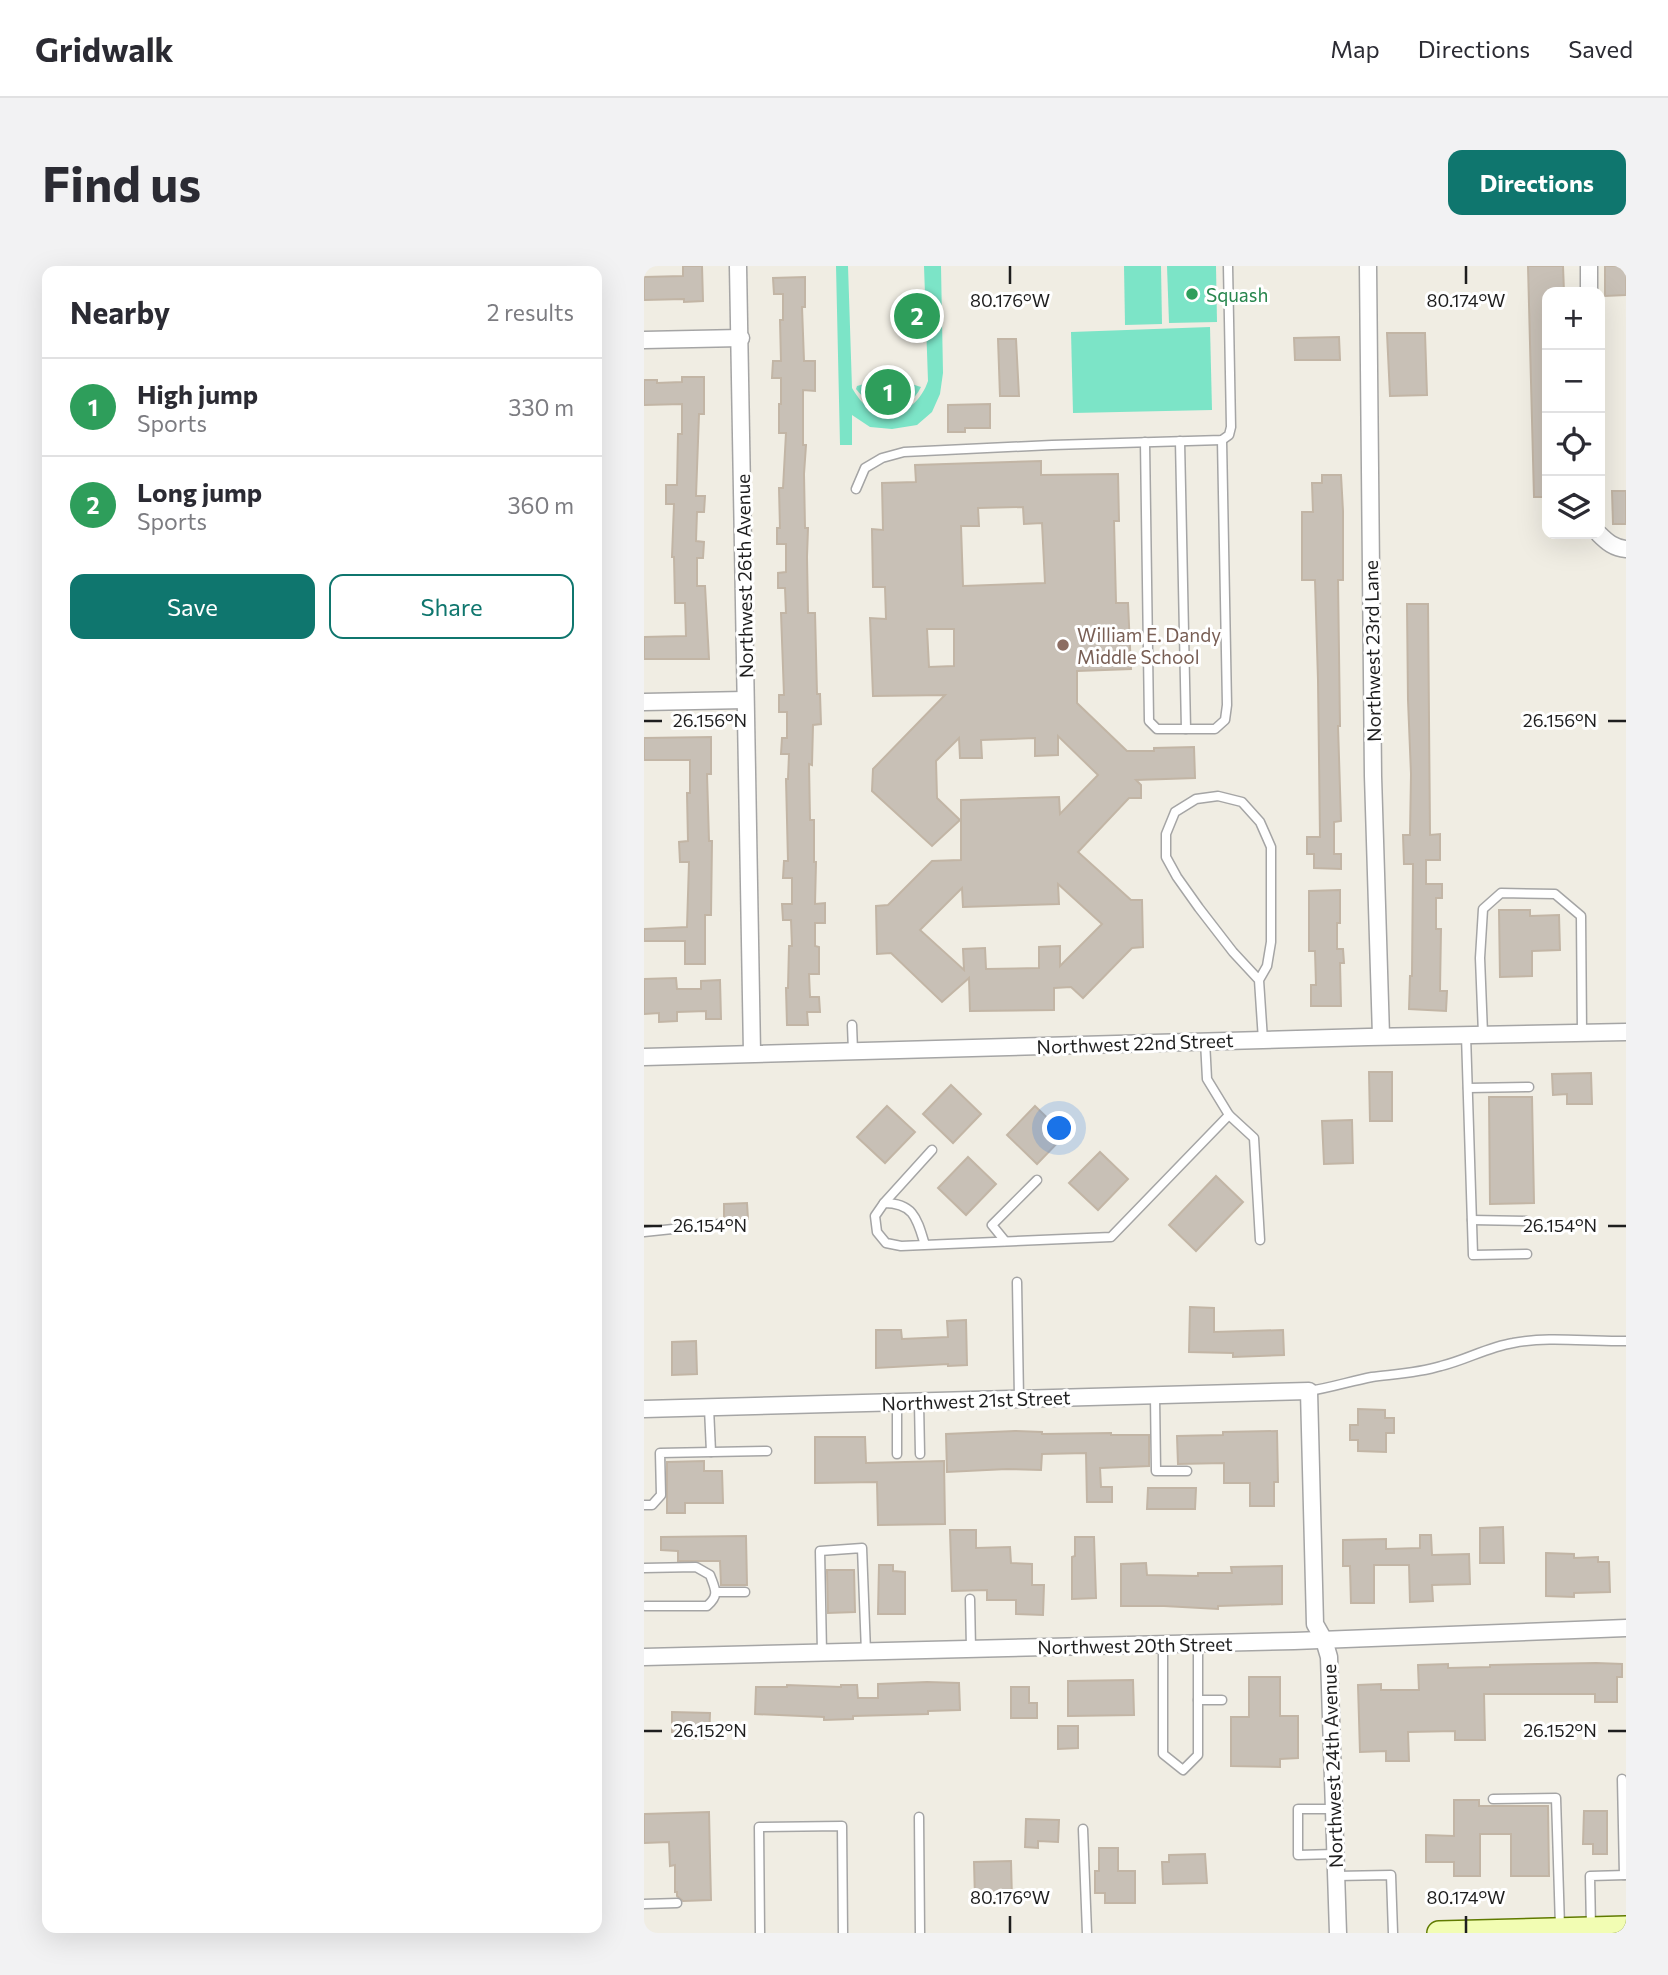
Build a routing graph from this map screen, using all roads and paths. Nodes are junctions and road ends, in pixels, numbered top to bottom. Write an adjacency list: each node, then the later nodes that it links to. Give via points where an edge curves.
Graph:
1 (738, 266): 6 (street, Northwest 26th Avenue)
2 (1228, 266): 8 (lane, via 1231,427)
3 (1368, 266): 22 (street, Northwest 23rd Lane, via 1373,776)
4 (1588, 266): 5 (street)
5 (1589, 287)
6 (741, 338): 7 (street); 14 (street, Northwest 26th Avenue)
7 (644, 340)
8 (1222, 440): 9 (lane); 16 (lane, via 1227,705 1225,720 1215,729)
9 (1180, 441): 10 (lane); 16 (lane)
10 (1145, 442): 11 (lane, via 904,452 865,468); 16 (lane, via 1149,721 1157,729)
11 (856, 489)
12 (1604, 539): 13 (street)
13 (1626, 549)
14 (746, 700): 15 (street); 26 (street, Northwest 26th Avenue)
15 (644, 702)
16 (1186, 729)
17 (1259, 980): 17 (lane, via 1271,942 1271,847 1260,822 1242,802 1218,796 1196,799 1175,811 1166,834 1166,857 1199,908); 23 (lane)
18 (852, 1025): 25 (lane)
19 (1626, 1032): 20 (street, Northwest 22nd Street)
20 (1582, 1033): 21 (street, Northwest 22nd Street); 21 (lane, via 1581,916 1555,894 1501,893 1483,909)
21 (1475, 1035): 22 (street, Northwest 22nd Street); 29 (lane)
22 (1381, 1037): 23 (street, Northwest 22nd Street)
23 (1263, 1040): 24 (street, Northwest 22nd Street)
24 (1205, 1041): 25 (street, Northwest 22nd Street); 30 (lane, via 1207,1079)
25 (853, 1051): 26 (street, Northwest 22nd Street)
26 (752, 1053): 27 (street, Northwest 22nd Street)
27 (644, 1057)
28 (1529, 1087): 29 (lane)
29 (1468, 1088): 34 (lane)
30 (1229, 1115): 38 (lane, via 1254,1138); 39 (lane, via 1111,1237)
31 (932, 1150): 33 (lane)
32 (1037, 1180): 39 (lane, via 992,1225)
33 (884, 1203): 40 (lane, via 910,1209); 40 (lane, via 875,1216 877,1232 886,1243)
34 (1472, 1220): 35 (lane); 41 (lane, via 1473,1255)
35 (1526, 1221)
36 (720, 1224): 37 (lane)
37 (644, 1232)
38 (1260, 1240)
39 (1005, 1241): 40 (lane)
40 (925, 1245)
41 (1527, 1254)
42 (1017, 1282): 46 (lane)
43 (1626, 1341): 44 (lane, via 1538,1339 1512,1343 1420,1372)
44 (1309, 1391): 45 (street, Northwest 21st Street); 63 (street, Northwest 24th Avenue, via 1315,1624)
45 (1155, 1395): 46 (street, Northwest 21st Street); 55 (lane, via 1156,1471)
46 (1019, 1399): 47 (street, Northwest 21st Street)
47 (919, 1402): 48 (street, Northwest 21st Street); 54 (lane)
48 (897, 1403): 49 (street, Northwest 21st Street); 53 (lane)
49 (709, 1408): 50 (street, Northwest 21st Street); 52 (lane)
50 (644, 1409)
51 (767, 1451): 52 (lane)
52 (711, 1452): 56 (lane, via 660,1453 661,1495 652,1505)
53 (897, 1454)
54 (920, 1454)
55 (1187, 1471)
56 (644, 1505)
57 (644, 1567): 58 (lane, via 695,1567 710,1575)
58 (716, 1592): 59 (lane); 61 (lane, via 707,1606)
59 (744, 1592)
60 (970, 1599): 66 (lane)
61 (646, 1606)
62 (1626, 1628): 63 (street, Northwest 20th Street)
63 (1324, 1640): 64 (street, Northwest 20th Street); 74 (street, Northwest 24th Avenue, via 1329,1657)
64 (1198, 1643): 65 (street, Northwest 20th Street); 70 (lane)
65 (1163, 1644): 66 (street, Northwest 20th Street); 70 (lane, via 1163,1754 1183,1770 1198,1755)
66 (971, 1649): 67 (street, Northwest 20th Street)
67 (866, 1652): 68 (street, Northwest 20th Street); 68 (lane, via 862,1548 820,1551)
68 (822, 1653): 69 (street, Northwest 20th Street)
69 (644, 1657)
70 (1198, 1699): 71 (lane)
71 (1222, 1699)
72 (1622, 1779): 78 (lane)
73 (1493, 1799): 82 (lane, via 1556,1798)
74 (1334, 1810): 77 (street, Northwest 24th Avenue); 77 (lane, via 1298,1810 1298,1855)
75 (919, 1817): 86 (lane)
76 (1083, 1829): 87 (lane)
77 (1335, 1854): 79 (street, Northwest 24th Avenue)
78 (1625, 1875): 83 (lane, via 1590,1876)
79 (1336, 1876): 88 (street, Northwest 24th Avenue); 89 (lane, via 1391,1875)
80 (677, 1903): 81 (lane)
81 (644, 1904)
82 (1560, 1930): 83 (street); 90 (street)
83 (1611, 1930)
84 (760, 1933): 85 (lane, via 759,1827 842,1826)
85 (843, 1933)
86 (920, 1933)
87 (1087, 1933)
88 (1338, 1933)
89 (1393, 1933)
90 (1439, 1933)

